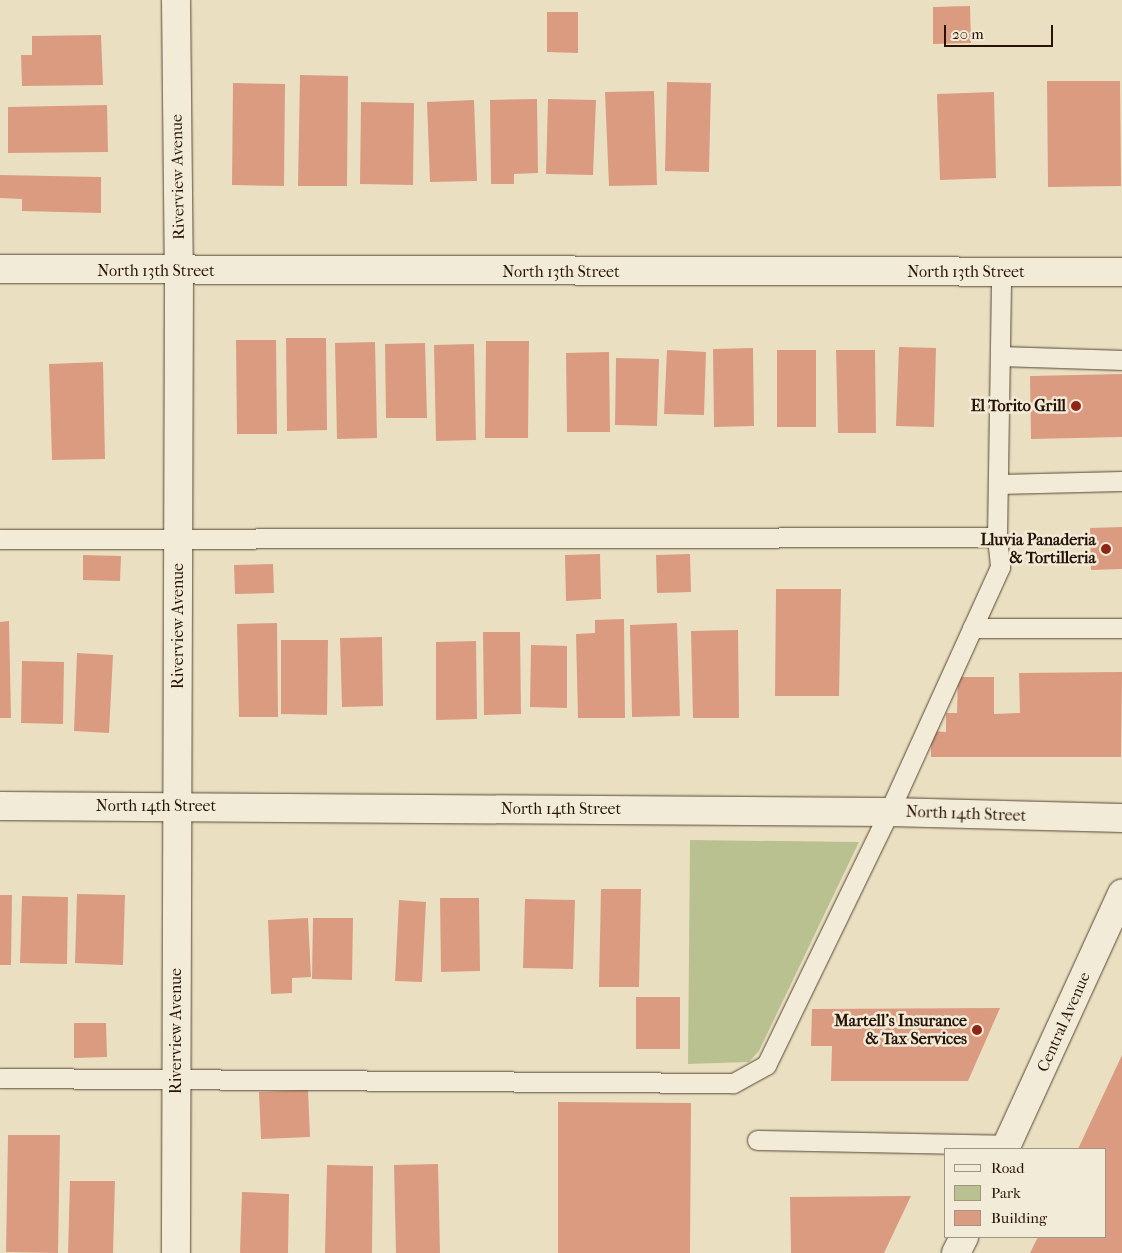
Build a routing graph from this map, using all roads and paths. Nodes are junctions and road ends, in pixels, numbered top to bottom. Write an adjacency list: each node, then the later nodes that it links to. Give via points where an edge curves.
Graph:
1 (176, 0): 3 (street, Riverview Avenue)
2 (0, 270): 3 (street, North 13th Street)
3 (179, 272): 4 (street, North 13th Street); 12 (street, Riverview Avenue)
4 (1001, 272): 5 (street, North 13th Street); 6 (lane)
5 (1122, 272)
6 (1001, 356): 7 (lane); 9 (lane)
7 (1122, 360)
8 (1122, 482): 9 (lane)
9 (998, 484): 10 (lane)
10 (997, 537): 12 (lane); 13 (lane, via 1000,567)
11 (0, 539): 12 (lane)
12 (177, 541): 16 (street, Riverview Avenue)
13 (972, 628): 14 (lane); 17 (lane)
14 (1122, 628)
15 (0, 806): 16 (street, North 14th Street)
16 (179, 806): 17 (street, North 14th Street); 21 (street, Riverview Avenue)
17 (889, 812): 18 (street, North 14th Street); 21 (lane, via 766,1065 733,1082)
18 (1122, 818)
19 (1122, 894): 23 (street, Central Avenue)
20 (0, 1078): 21 (lane)
21 (176, 1079): 25 (street, Riverview Avenue)
22 (757, 1140): 23 (lane)
23 (1006, 1147)
24 (964, 1238): 26 (street)
25 (176, 1253)
26 (956, 1253)

